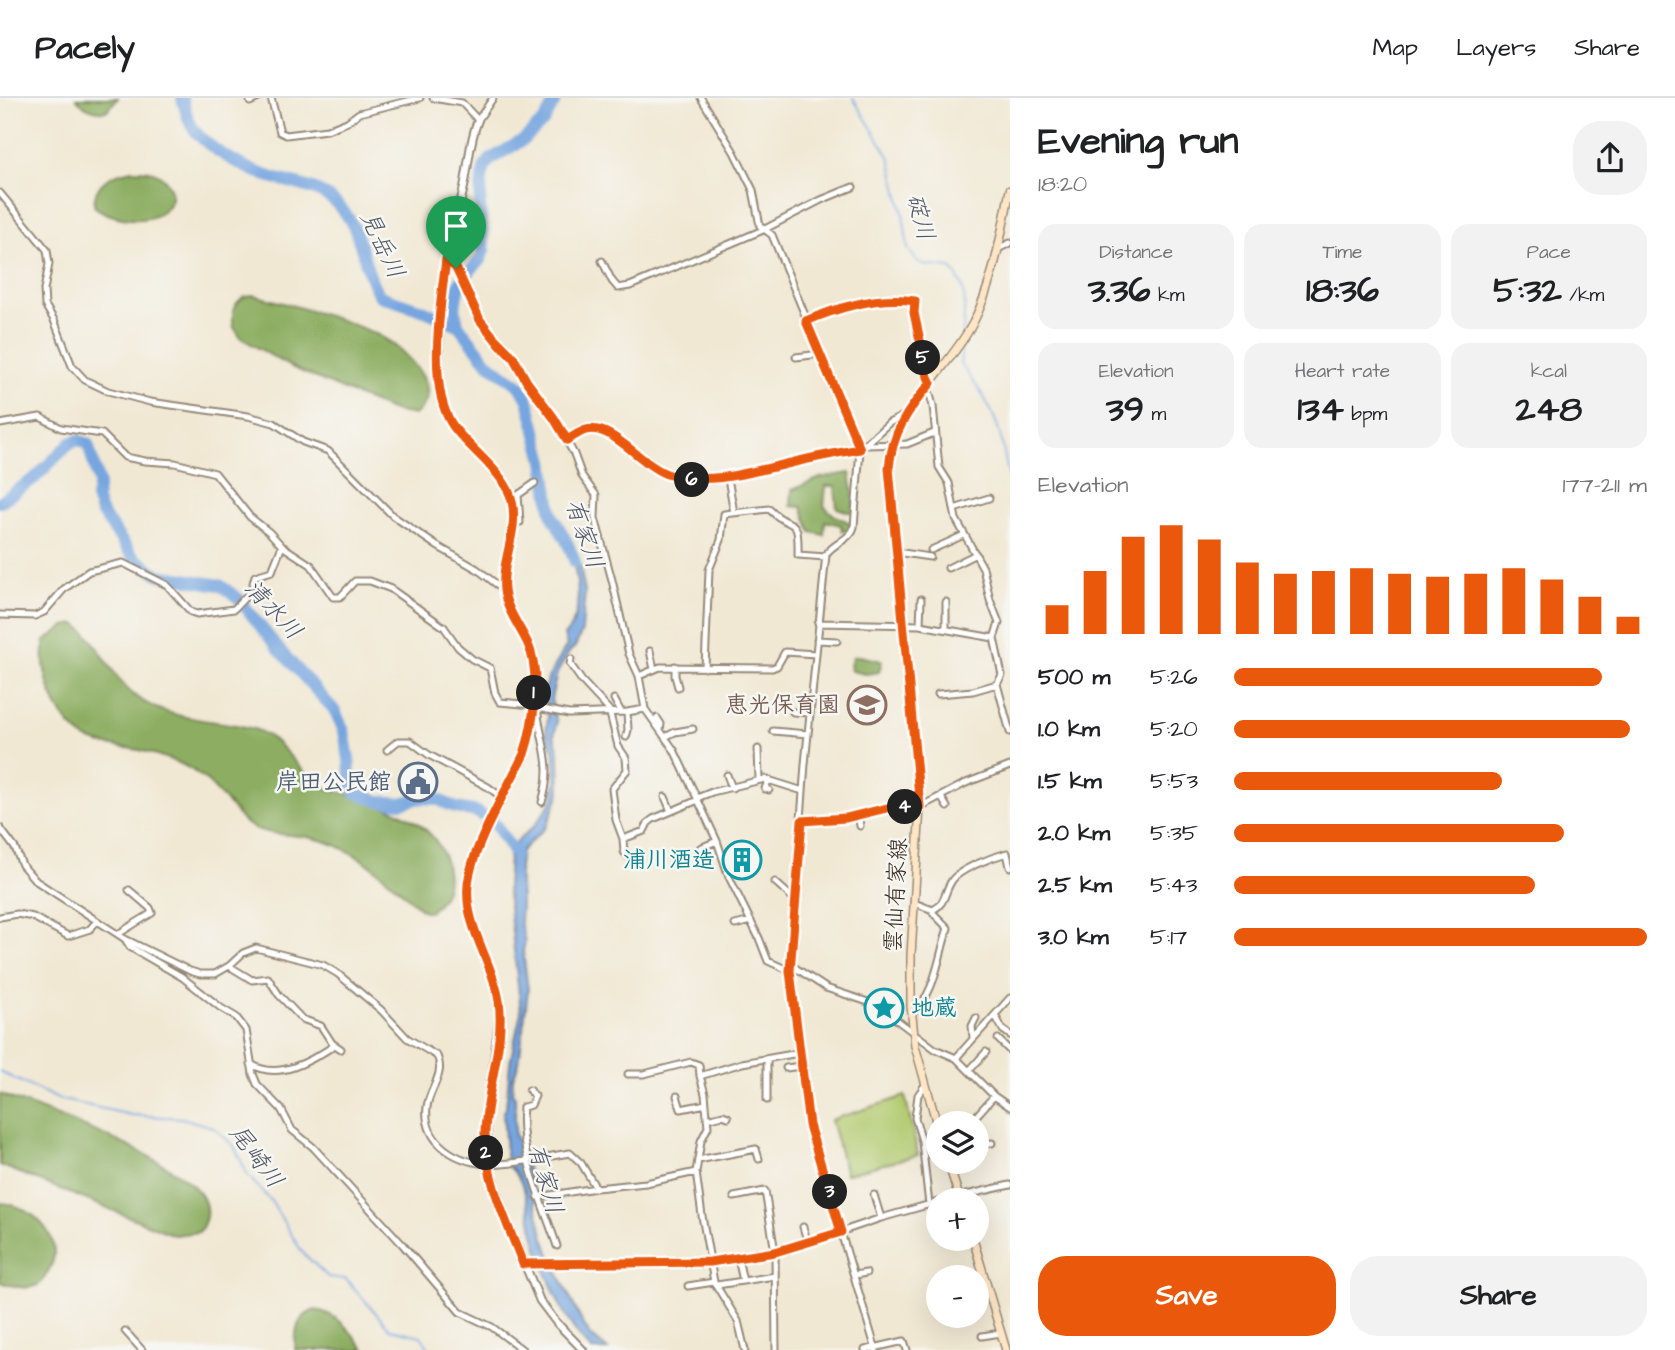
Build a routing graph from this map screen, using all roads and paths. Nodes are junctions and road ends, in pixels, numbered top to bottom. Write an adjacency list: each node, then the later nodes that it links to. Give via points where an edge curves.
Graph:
1 (259, 98): 7 (street)
2 (271, 98): 3 (street, via 280,132 286,135 327,130 359,113)
3 (420, 98)
4 (433, 98): 8 (street, via 462,103)
5 (493, 98): 8 (street)
6 (701, 98): 12 (street, via 753,190)
7 (250, 102)
8 (478, 120): 15 (street)
9 (853, 187): 12 (street)
10 (1010, 190): 14 (main road, 雲仙有家線)
11 (0, 193): 39 (street, via 47,250 46,305 72,366 85,380 150,402 274,423 303,442 328,451 393,516)
12 (763, 230): 16 (street, via 620,289); 17 (street, via 772,235)
13 (1010, 243): 14 (street)
14 (998, 249): 20 (main road, 雲仙有家線, via 994,271 966,336)
15 (446, 259): 24 (street, via 460,275 480,320 513,357); 32 (street, via 438,376 445,412 503,481 512,500)
16 (602, 261)
17 (806, 321): 18 (street); 20 (street, via 864,303 915,301)
18 (820, 354): 19 (street); 26 (street)
19 (796, 357)
20 (929, 385): 21 (main road, 雲仙有家線); 23 (street)
21 (905, 415): 25 (main road, 雲仙有家線); 26 (street)
22 (0, 424): 34 (street, via 40,417 61,428 102,434 125,457 215,473 250,517)
23 (934, 433): 25 (street, via 907,444); 30 (street, via 939,467 949,483)
24 (567, 440): 27 (street, via 585,430 598,431 665,474 692,480); 58 (street, via 582,476 596,495 595,518 629,654)
25 (892, 443): 26 (street); 35 (main road, 雲仙有家線, via 889,468)
26 (862, 447): 27 (street); 37 (street, via 853,533 833,545)
27 (728, 478): 31 (street)
28 (535, 483): 32 (street, via 518,495 520,522)
29 (989, 498): 30 (street)
30 (954, 509): 33 (street)
31 (734, 513): 37 (street, via 769,509 796,526 798,555); 56 (street, via 722,517 721,540 709,570)
32 (513, 523): 39 (street)
33 (964, 535): 35 (street, via 931,554); 36 (street)
34 (282, 546): 42 (street, via 276,566 256,576 251,591 234,609 206,615 191,612 167,584 123,563 89,571 36,617); 66 (street, via 312,565 333,597 340,597 355,581 391,589 444,627 472,659 490,668 500,702)
35 (896, 552): 44 (main road, 雲仙有家線)
36 (976, 554): 38 (street); 47 (street, via 999,623)
37 (826, 557): 43 (street)
38 (948, 568)
39 (504, 590): 66 (street, via 532,654)
40 (921, 599): 45 (street)
41 (946, 602): 46 (street)
42 (0, 615)
43 (818, 623): 44 (street); 48 (street)
44 (903, 625): 45 (street); 94 (main road, 雲仙有家線)
45 (920, 625): 46 (street)
46 (946, 628): 47 (street)
47 (994, 638): 57 (street)
48 (817, 640): 49 (street); 51 (street)
49 (837, 641)
50 (650, 650): 55 (street)
51 (816, 654): 56 (street, via 785,652 772,668); 71 (street)
52 (680, 658): 54 (street)
53 (572, 659): 68 (street, via 580,679)
54 (678, 667): 55 (street); 56 (street); 61 (street)
55 (654, 668): 58 (street)
56 (705, 668)
57 (1002, 675): 59 (street); 60 (street)
58 (639, 676): 63 (street)
59 (1010, 679)
60 (997, 684): 62 (street); 76 (street)
61 (678, 687)
62 (938, 694)
63 (643, 695): 64 (street); 67 (street)
64 (653, 695)
65 (614, 699): 69 (street)
66 (537, 707): 68 (street, via 559,713); 91 (street, via 524,754); 93 (street, via 548,758)
67 (645, 709): 69 (street); 74 (street)
68 (610, 712): 69 (street); 101 (street, via 618,746 628,764 612,789)
69 (624, 712): 78 (street)
70 (793, 712): 71 (street)
71 (810, 713): 77 (street)
72 (657, 718): 74 (street)
73 (693, 729): 79 (street)
74 (660, 730): 79 (street)
75 (773, 732): 77 (street)
76 (1010, 732)
77 (808, 734): 88 (street)
78 (626, 737)
79 (665, 737): 92 (street)
80 (758, 749): 84 (street)
81 (387, 750): 91 (street, via 398,741 410,741)
82 (1010, 766): 90 (street)
83 (727, 775): 86 (street)
84 (759, 780): 85 (street); 86 (street)
85 (768, 780): 87 (street, via 765,789); 88 (street)
86 (732, 788): 92 (street)
87 (769, 790)
88 (803, 791): 98 (street)
89 (665, 797): 96 (street)
90 (941, 797): 94 (street); 95 (street)
91 (503, 798): 157 (street, via 470,871 467,899 473,928 496,985 500,1013 487,1112)
92 (698, 799): 96 (street); 102 (street)
93 (542, 802)
94 (920, 807): 97 (street, via 891,807); 109 (main road, 雲仙有家線)
95 (947, 807)
96 (671, 811): 101 (street, via 649,821 639,835)
97 (858, 815): 98 (street); 99 (street)
98 (802, 821): 108 (street)
99 (860, 826)
100 (0, 828): 112 (street, via 36,881)
101 (623, 839): 104 (street)
102 (717, 841): 103 (street); 113 (street)
103 (701, 848)
104 (629, 857)
105 (1010, 867): 110 (street, via 1007,853 956,876)
106 (775, 883): 108 (street)
107 (129, 890): 115 (street, via 152,913)
108 (795, 901): 118 (street)
109 (914, 903): 110 (street); 120 (main road, 雲仙有家線)
110 (933, 911): 120 (street, via 948,928 931,988)
111 (0, 917): 112 (street, via 33,916 68,936 90,929)
112 (97, 921): 115 (street)
113 (751, 921): 114 (street); 118 (street, via 768,961)
114 (734, 925)
115 (118, 934): 116 (street)
116 (125, 939): 117 (street, via 200,974 215,974); 133 (street, via 130,947 182,977 236,1017 246,1030)
117 (229, 966): 126 (street, via 252,980 268,978 302,1019 321,1026); 157 (street, via 256,948 323,965 338,974 407,1038 437,1056 439,1075 427,1109 431,1132 452,1154)
118 (791, 968): 123 (street, via 826,988 877,1005); 130 (street)
119 (1010, 999): 121 (street)
120 (912, 1013): 123 (main road, 雲仙有家線)
121 (995, 1015): 124 (street); 125 (street)
122 (976, 1018): 125 (street)
123 (913, 1031): 131 (street, via 935,1049); 139 (main road, 雲仙有家線)
124 (1009, 1034): 128 (street, via 999,1040)
125 (973, 1039): 131 (street)
126 (335, 1045): 127 (street); 133 (street, via 281,1072)
127 (341, 1049)
128 (1008, 1050)
129 (986, 1052): 136 (street)
130 (799, 1053): 132 (street); 134 (street)
131 (956, 1058): 136 (street)
132 (767, 1059): 138 (street); 145 (street)
133 (251, 1063): 189 (street, via 257,1084 281,1109 292,1130 313,1147 460,1312 492,1327)
134 (801, 1066): 135 (street); 169 (street, via 809,1125)
135 (786, 1068)
136 (969, 1071): 144 (street)
137 (628, 1074): 138 (street, via 691,1062 699,1065)
138 (700, 1076): 146 (street)
139 (925, 1085): 148 (main road, 雲仙有家線); 161 (street, via 918,1095 915,1118)
140 (529, 1090): 142 (street)
141 (544, 1095): 142 (street)
142 (535, 1096): 155 (street, via 531,1105 523,1107)
143 (677, 1096): 146 (street, via 681,1109)
144 (994, 1096): 147 (street); 149 (street)
145 (767, 1100)
146 (706, 1104): 151 (street)
147 (1010, 1107)
148 (933, 1111)
149 (981, 1111)
150 (727, 1117): 151 (street)
151 (707, 1119): 156 (street)
152 (992, 1143): 153 (street)
153 (989, 1144)
154 (759, 1158): 156 (street, via 756,1149)
155 (528, 1159): 157 (street); 160 (street, via 570,1153); 164 (street)
156 (698, 1160): 158 (street)
157 (487, 1164): 176 (street)
158 (696, 1172): 160 (street); 175 (street)
159 (1010, 1185): 162 (street)
160 (596, 1188): 164 (street)
161 (927, 1188)
162 (989, 1190)
163 (874, 1195): 167 (street)
164 (538, 1197): 171 (street)
165 (734, 1197): 173 (street, via 765,1191)
166 (926, 1206): 167 (street)
167 (881, 1218): 169 (street)
168 (803, 1227): 170 (street)
169 (841, 1232): 170 (street); 178 (street)
170 (808, 1243): 173 (street)
171 (557, 1246)
172 (977, 1251): 184 (main road)
173 (775, 1252): 174 (street); 179 (street)
174 (738, 1258): 175 (street); 180 (street)
175 (710, 1262): 176 (street); 181 (street)
176 (523, 1264): 190 (street, via 540,1301)
177 (866, 1273): 178 (street)
178 (855, 1275): 187 (street)
179 (775, 1276): 180 (street); 192 (street)
180 (743, 1280): 181 (street)
181 (715, 1283): 182 (street); 191 (street, via 738,1321)
182 (688, 1286)
183 (125, 1331): 188 (street)
184 (1001, 1333): 185 (street); 196 (main road)
185 (982, 1336)
186 (895, 1343): 187 (street); 194 (street); 195 (street, via 904,1340)
187 (875, 1348): 193 (street)
188 (142, 1350)
189 (523, 1350)
190 (583, 1350)
191 (745, 1350)
192 (776, 1350)
193 (865, 1350)
194 (896, 1350)
195 (907, 1350)
196 (1006, 1350)

